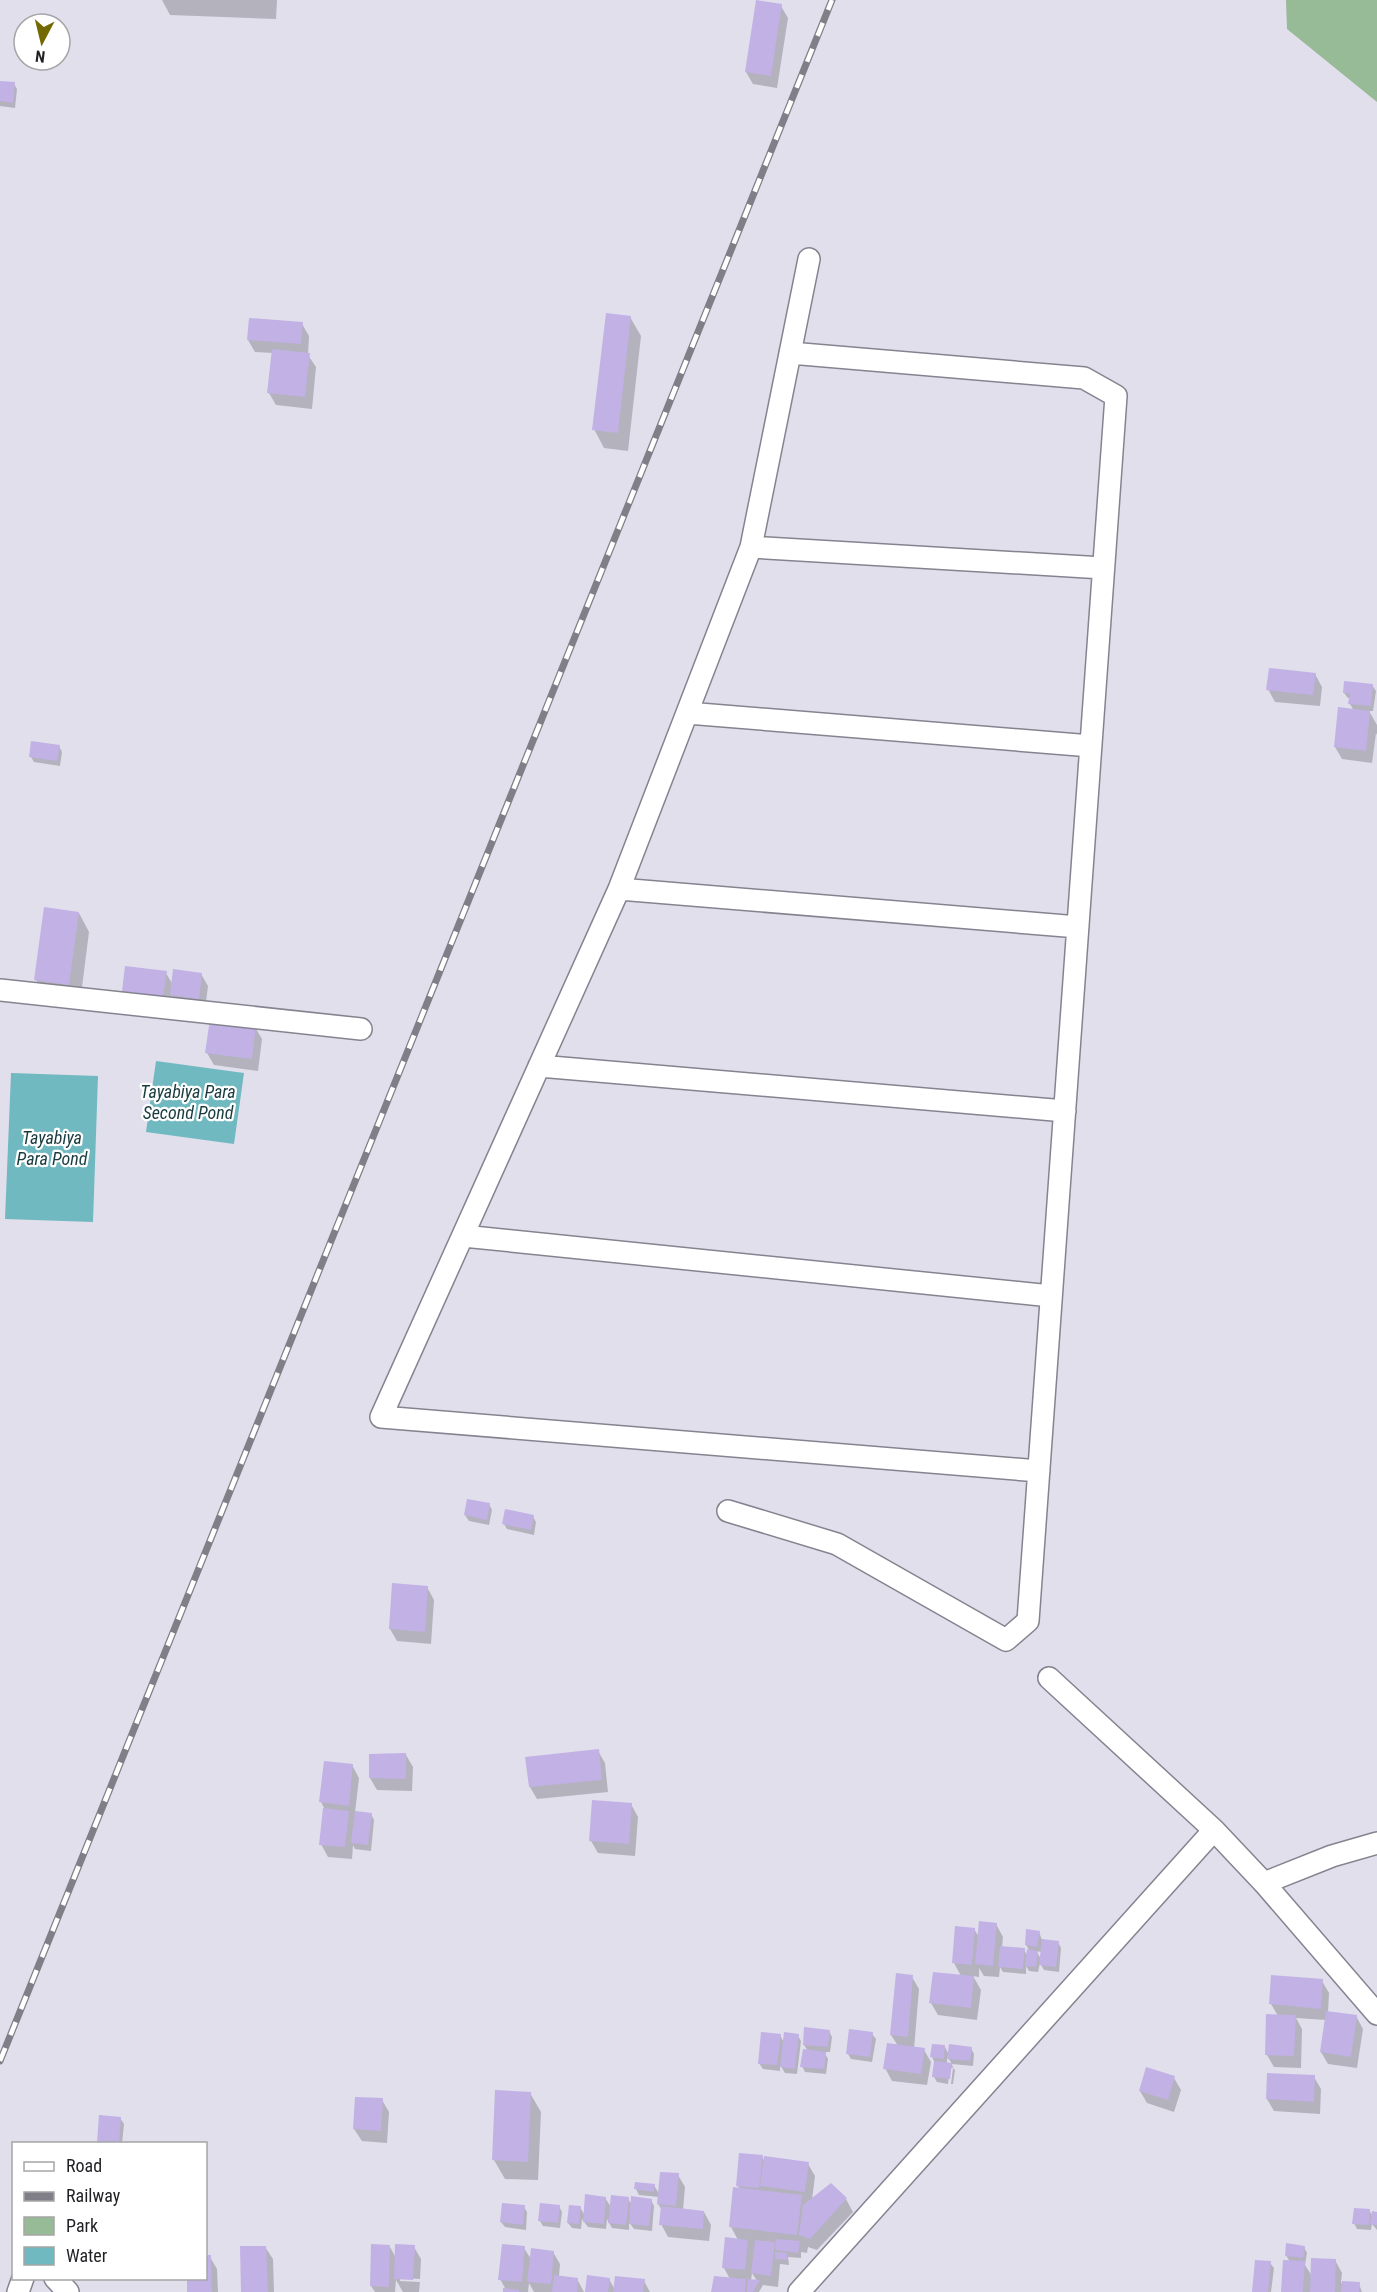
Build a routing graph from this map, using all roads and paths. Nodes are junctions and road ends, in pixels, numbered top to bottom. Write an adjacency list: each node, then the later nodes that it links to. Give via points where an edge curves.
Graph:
1 (809, 259): 2 (street)
2 (790, 352): 3 (street); 4 (street, via 1084,378 1116,396)
3 (751, 547): 4 (street); 5 (street)
4 (1103, 568): 6 (street)
5 (687, 713): 6 (street); 7 (street)
6 (1091, 746): 8 (street)
7 (619, 889): 8 (street); 11 (street)
8 (1078, 927): 12 (street)
9 (0, 990): 10 (street)
10 (361, 1029)
11 (539, 1066): 12 (street); 13 (street)
12 (1065, 1111): 14 (street)
13 (463, 1236): 14 (street); 15 (street, via 381,1417)
14 (1051, 1296): 15 (street)
15 (1039, 1471): 16 (street, via 1028,1621 1006,1640 837,1544)
16 (728, 1511)
17 (1049, 1678): 18 (street)
18 (1214, 1830): 20 (street); 24 (street)
19 (1377, 1843): 20 (street)
20 (1264, 1883): 21 (street)
21 (1377, 2014)
22 (57, 2280): 23 (street)
23 (68, 2292)
24 (799, 2292)

